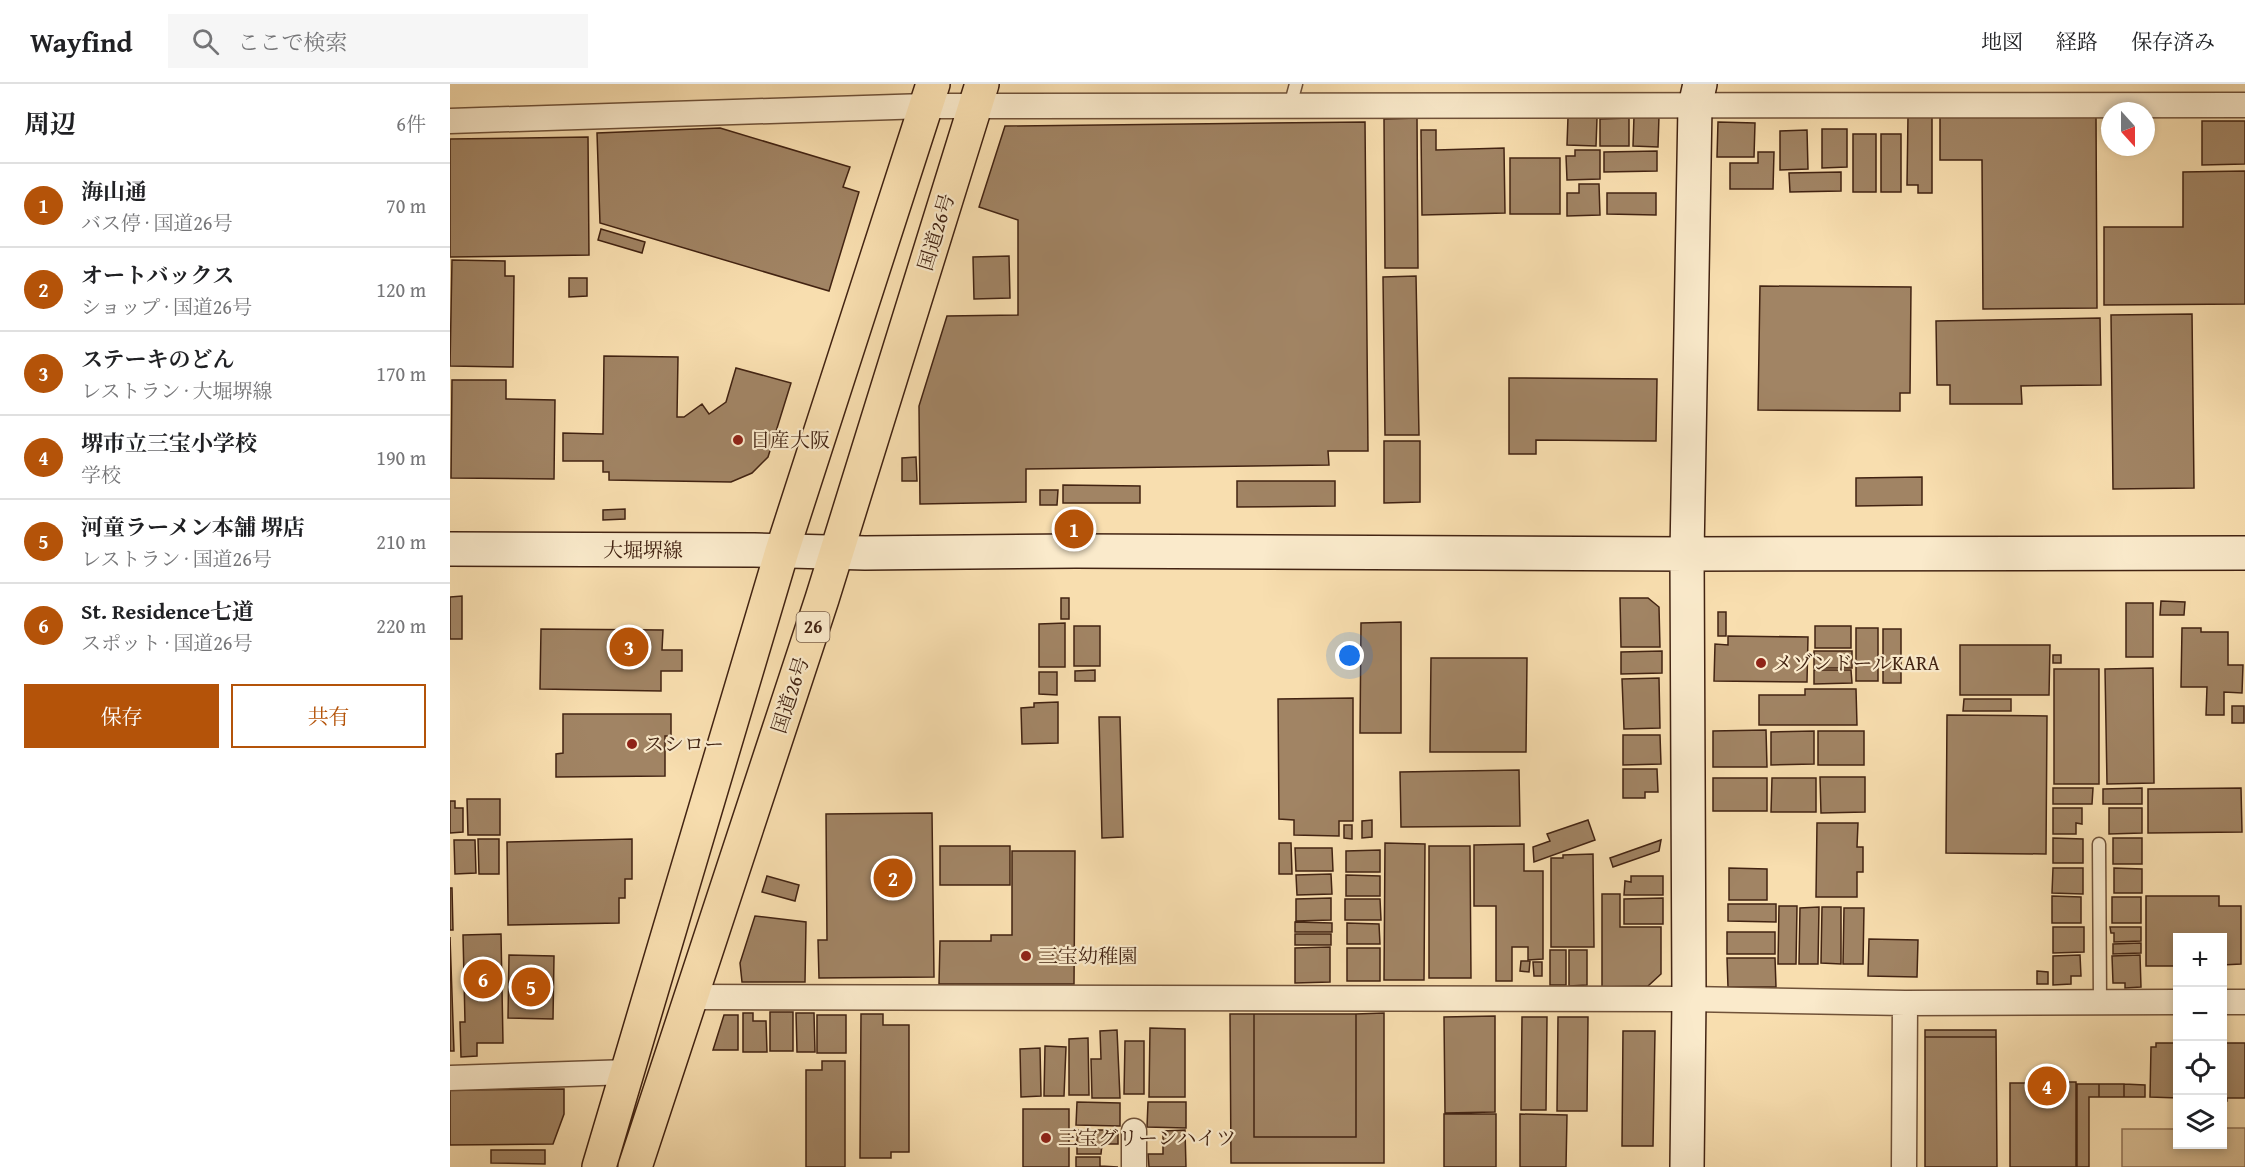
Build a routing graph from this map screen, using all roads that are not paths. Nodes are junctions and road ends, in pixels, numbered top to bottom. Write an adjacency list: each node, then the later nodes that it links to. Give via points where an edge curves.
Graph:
1 (930, 95): 2 (street); 7 (street); 9 (highway)
2 (979, 95): 3 (street); 10 (highway, 国道26号 / 26)
3 (1293, 95): 4 (street)
4 (1698, 95): 5 (street); 12 (street)
5 (2032, 95): 6 (street)
6 (2245, 105)
7 (450, 121)
8 (450, 549): 9 (street, 大堀堺線)
9 (782, 551): 10 (street, 大堀堺線); 21 (highway)
10 (836, 552): 12 (street, 大堀堺線); 14 (highway, 国道26号 / 26)
11 (2245, 553): 12 (street, 大堀堺線)
12 (1687, 554): 15 (street)
13 (2099, 844): 16 (lane)
14 (689, 997): 15 (street); 25 (highway, 国道26号 / 26)
15 (1689, 999): 20 (street); 27 (street)
16 (2100, 1002): 17 (street); 20 (street)
17 (2173, 1002)
18 (2227, 1002): 19 (street)
19 (2245, 1002)
20 (1905, 1004): 28 (street)
21 (629, 1072): 22 (street); 24 (highway)
22 (450, 1077)
23 (1134, 1131): 26 (street)
24 (599, 1167)
25 (635, 1167)
26 (1134, 1167)
27 (1687, 1167)
28 (1904, 1167)

